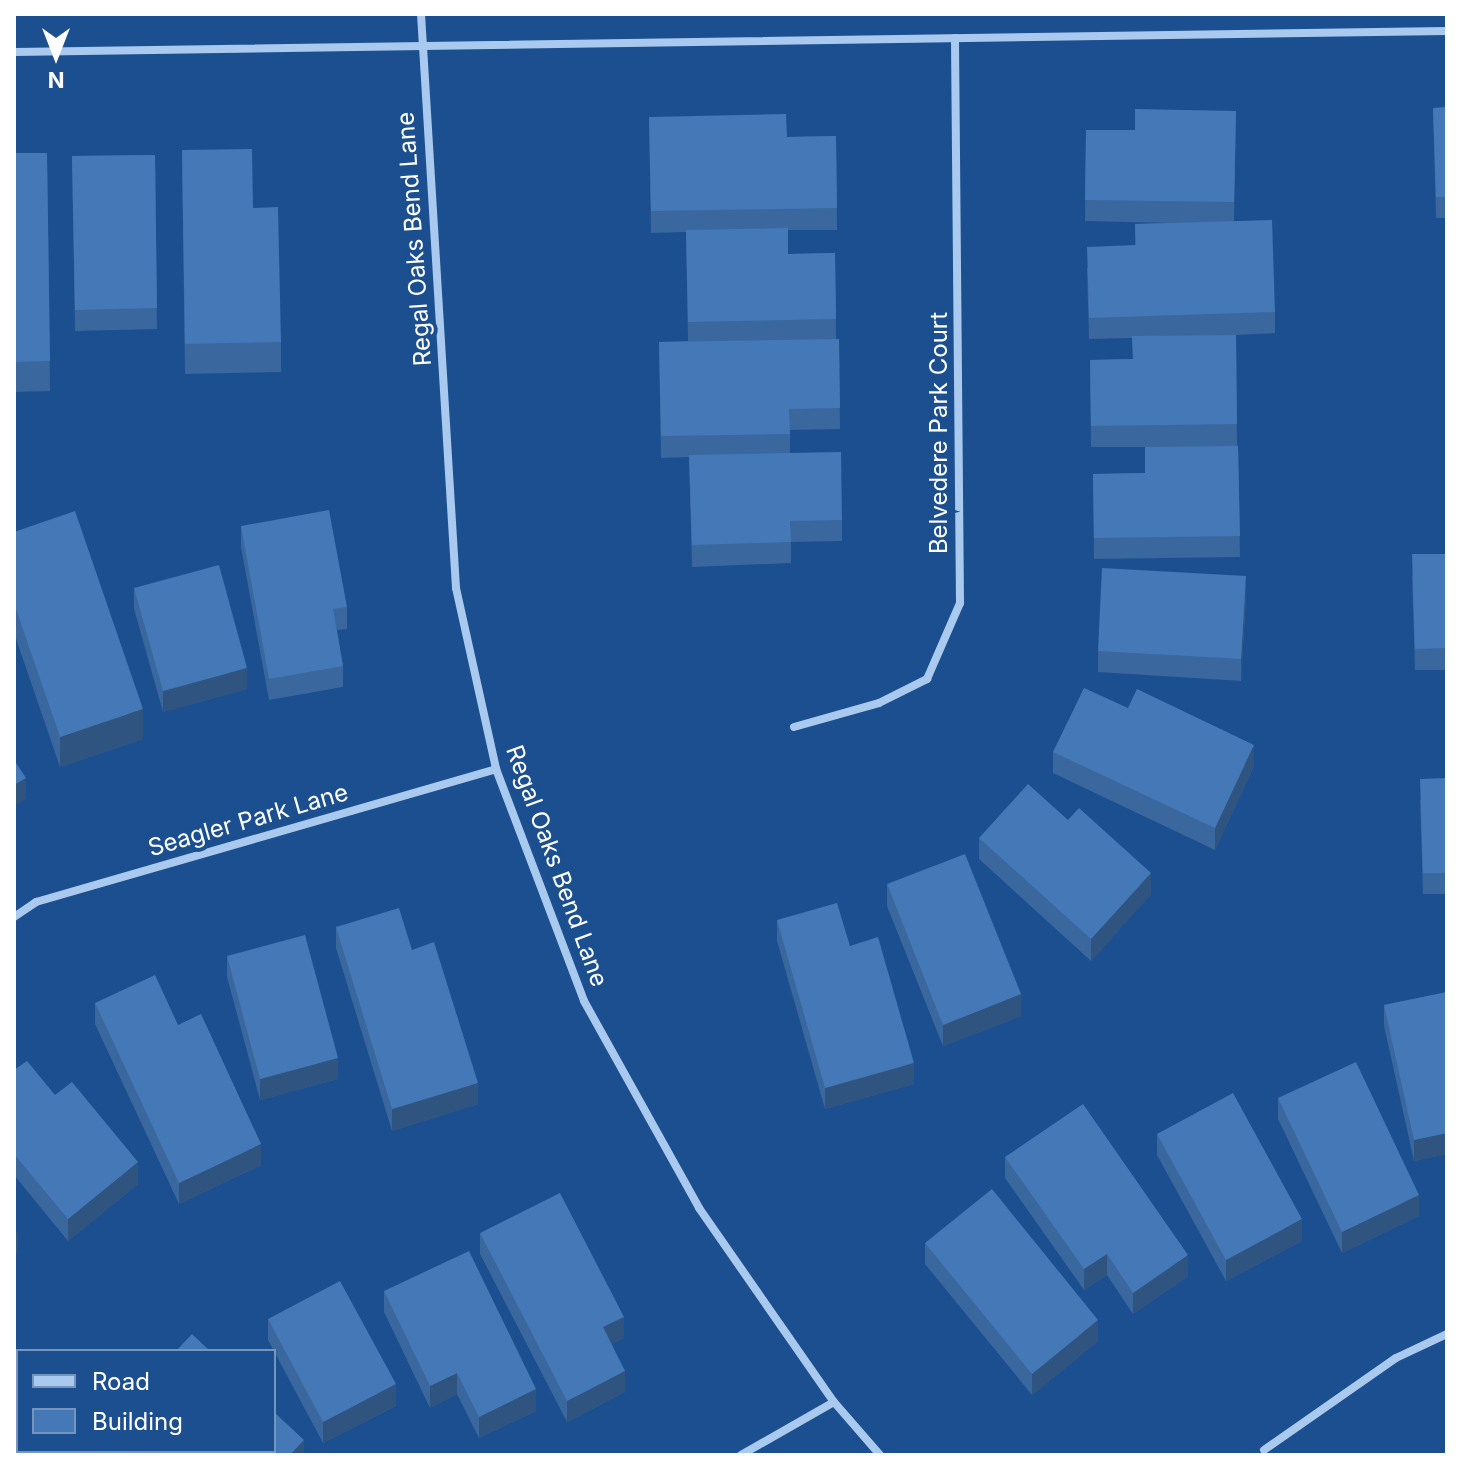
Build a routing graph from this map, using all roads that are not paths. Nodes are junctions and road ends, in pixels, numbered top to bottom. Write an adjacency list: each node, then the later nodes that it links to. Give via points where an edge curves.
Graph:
1 (421, 14): 4 (street, Regal Oaks Bend Lane)
2 (1447, 31): 3 (street)
3 (955, 38): 4 (street); 6 (street, Belvedere Park Court, via 960,603 927,679 879,703)
4 (422, 45): 5 (street); 7 (street, Regal Oaks Bend Lane, via 456,588)
5 (14, 52)
6 (794, 727)
7 (496, 769): 8 (street, Seagler Park Lane, via 36,902); 10 (street, Regal Oaks Bend Lane, via 584,1001 699,1208)
8 (14, 917)
9 (1447, 1334): 11 (street, via 1396,1358)
10 (834, 1402): 12 (street); 13 (street, Regal Oaks Bend Lane)
11 (1264, 1450)
12 (741, 1455)
13 (880, 1455)

